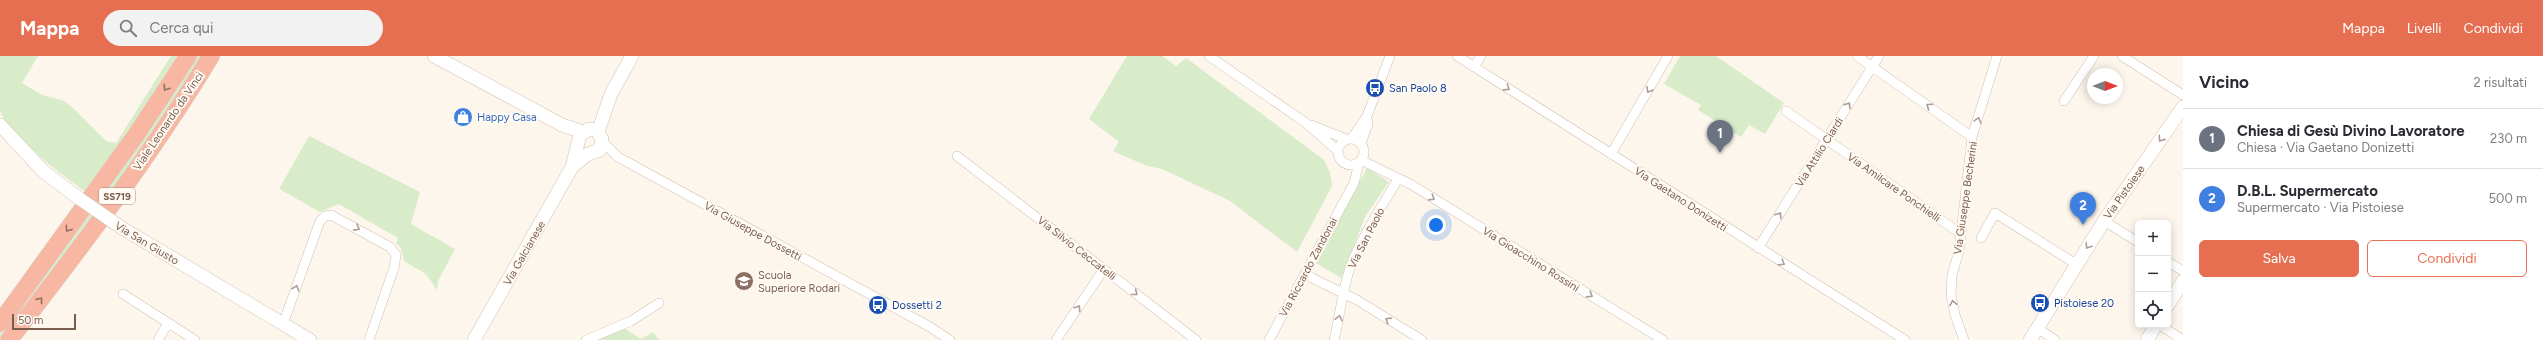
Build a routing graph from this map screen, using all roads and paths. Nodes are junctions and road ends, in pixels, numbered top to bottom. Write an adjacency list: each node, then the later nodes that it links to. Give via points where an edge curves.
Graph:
1 (188, 56): 52 (highway, Viale Leonardo da Vinci / SS719, one-way to 52, via 136,135)
2 (211, 56): 58 (highway, Viale Leonardo da Vinci / SS719, one-way to 2, via 155,142)
3 (434, 56): 15 (street)
4 (632, 56): 28 (street, Via Galcianese)
5 (1209, 56): 23 (street)
6 (1390, 56): 22 (street)
7 (1458, 56): 16 (street, Via Gaetano Donizetti)
8 (1481, 56): 16 (street)
9 (1668, 56): 31 (street, one-way to 31)
10 (1857, 56): 17 (street)
11 (1879, 56): 17 (street, Via Attilio Ciardi)
12 (2094, 56): 19 (street)
13 (2122, 56): 18 (street)
14 (1995, 57): 25 (street, Via Giuseppe Becherini, one-way to 14)
15 (451, 60): 28 (street)
16 (1474, 67): 31 (street, Via Gaetano Donizetti, one-way to 31)
17 (1873, 67): 25 (street, one-way to 17); 27 (street, Via Attilio Ciardi, one-way to 17)
18 (2183, 95)
19 (2064, 101)
20 (2183, 106): 37 (street, Via Pistoiese, one-way to 37)
21 (1786, 111): 27 (street, Via Amilcare Ponchielli)
22 (1367, 116): 26 (street); 29 (street, via 1368,124)
23 (1306, 123): 26 (street); 30 (street)
24 (0, 125): 54 (street, Via San Giusto, bridge, via 44,172 80,199 122,228)
25 (1972, 137): 38 (street, Via Giuseppe Becherini)
26 (1349, 139): 29 (street); 30 (street, via 1341,142)
27 (1827, 139): 38 (street, Via Amilcare Ponchielli); 41 (street, Via Attilio Ciardi, one-way to 27)
28 (589, 141): 59 (street, Via Galcianese, via 572,166); 65 (street, Via Giuseppe Dossetti)
29 (1361, 143): 33 (street, via 1364,151)
30 (1338, 151): 34 (street, via 1340,160)
31 (1611, 154): 41 (street, Via Gaetano Donizetti)
32 (957, 156): 44 (street, Via Silvio Ceccatelli)
33 (1360, 162): 34 (street); 35 (street); 36 (street, Via Riccardo Zandonai, via 1354,183)
34 (1347, 164): 36 (street, Via Riccardo Zandonai, via 1350,176)
35 (1398, 179): 49 (street, Via San Paolo, via 1360,244); 71 (street, Via Gioacchino Rossini, one-way to 71)
36 (1347, 194): 46 (street, Via Riccardo Zandonai)
37 (2104, 221): 40 (street); 42 (street, Via Pistoiese, one-way to 42)
38 (1960, 234): 73 (street, Via Giuseppe Becherini, one-way to 38, via 1951,295)
39 (1981, 238): 42 (street, via 1995,213)
40 (2135, 240)
41 (1758, 248): 72 (street, Via Gaetano Donizetti, one-way to 72)
42 (2076, 264): 55 (street, Via Pistoiese)
43 (2171, 264): 45 (street)
44 (1104, 269): 66 (street, one-way to 44); 67 (street, Via Silvio Ceccatelli, one-way to 67)
45 (2183, 271)
46 (1306, 272): 49 (street); 68 (street, Via Riccardo Zandonai)
47 (2183, 281): 50 (street)
48 (123, 294): 53 (street)
49 (1342, 295): 69 (street, Via San Paolo, one-way to 49); 70 (street, one-way to 49, via 1356,300)
50 (2171, 300)
51 (659, 303): 64 (street, via 631,321)
52 (0, 323)
53 (168, 323): 60 (street); 61 (street)
54 (283, 324): 62 (street, Via San Giusto); 63 (street, one-way to 63, via 320,221 331,215 390,247 396,255 394,268)
55 (2037, 328): 74 (street, Via Pistoiese); 75 (street)
56 (2154, 328): 76 (street)
57 (2165, 328): 77 (street)
58 (12, 337)
59 (478, 339)
60 (158, 340)
61 (195, 340)
62 (310, 340)
63 (369, 340)
64 (586, 340)
65 (950, 340)
66 (1056, 340)
67 (1196, 340)
68 (1270, 340)
69 (1334, 340)
70 (1422, 340)
71 (1663, 340)
72 (1905, 340)
73 (1964, 340)
74 (2030, 340)
75 (2055, 340)
76 (2147, 340)
77 (2183, 340)

